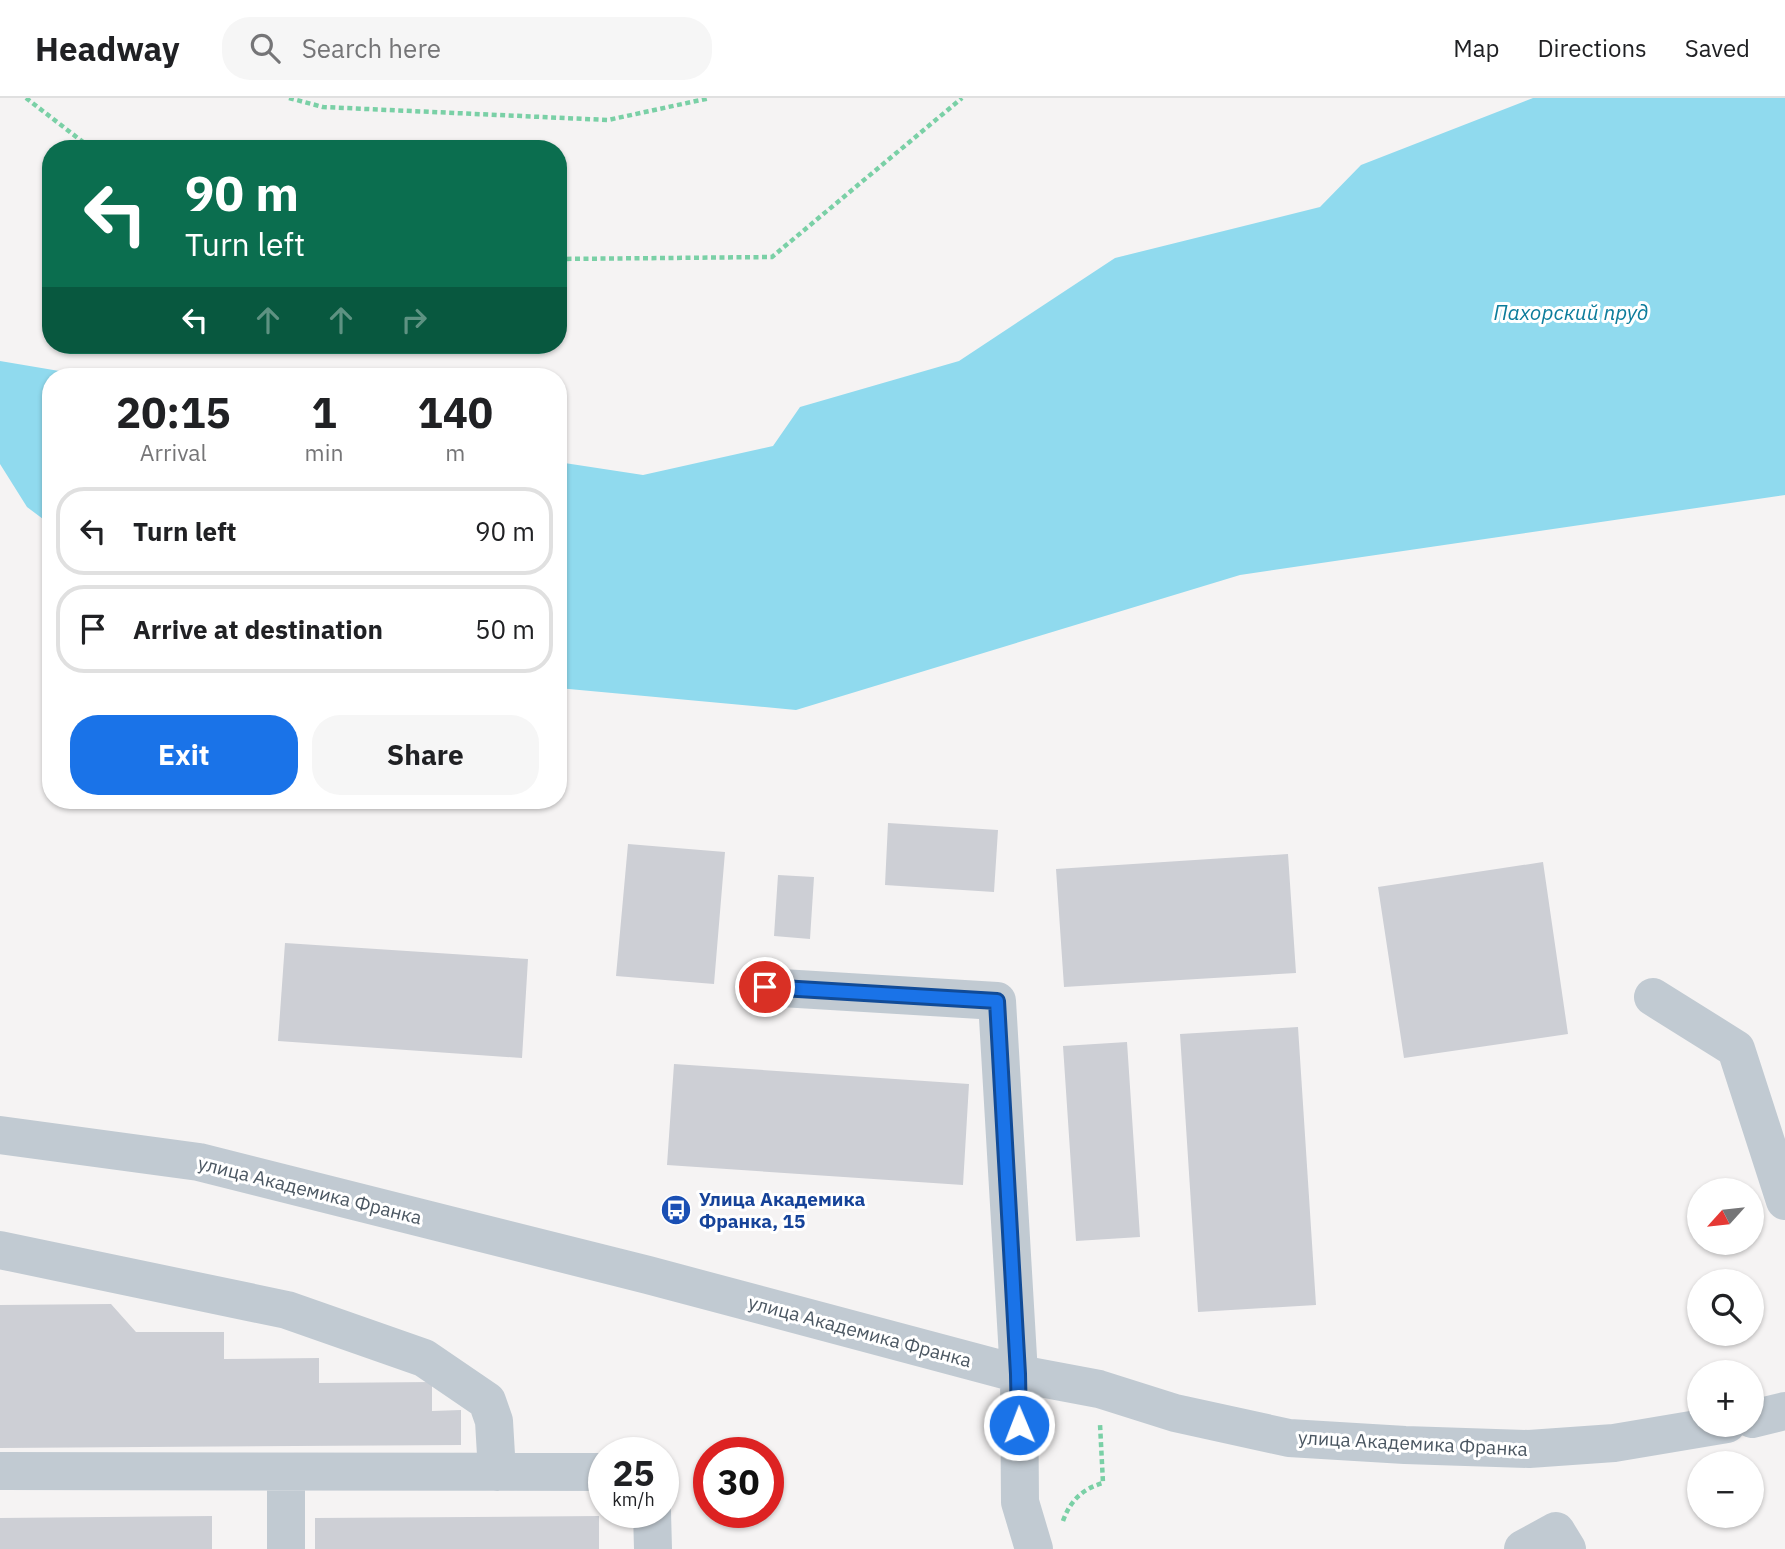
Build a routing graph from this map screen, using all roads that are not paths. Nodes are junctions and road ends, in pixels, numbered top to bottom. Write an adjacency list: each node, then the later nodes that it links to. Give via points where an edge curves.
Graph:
1 (765, 987): 6 (street, via 997,1001)
2 (1653, 997): 4 (street, via 1736,1049)
3 (0, 1135): 6 (street, улица Академика Франка, via 199,1162)
4 (1785, 1201)
5 (0, 1250): 12 (street, via 287,1310 424,1358 487,1401 494,1421)
6 (1018, 1374): 9 (street, улица Академика Франка, via 1289,1438 1529,1449 1614,1443); 15 (street, via 1020,1502)
7 (1785, 1410): 8 (street)
8 (1764, 1416)
9 (1687, 1431)
10 (0, 1471): 11 (street)
11 (286, 1472): 12 (street); 16 (street)
12 (497, 1472): 13 (street)
13 (588, 1472)
14 (652, 1528): 17 (street)
15 (1048, 1541)
16 (286, 1549)
17 (653, 1549)
18 (1523, 1549): 19 (street, via 1556,1531)
19 (1567, 1549)

